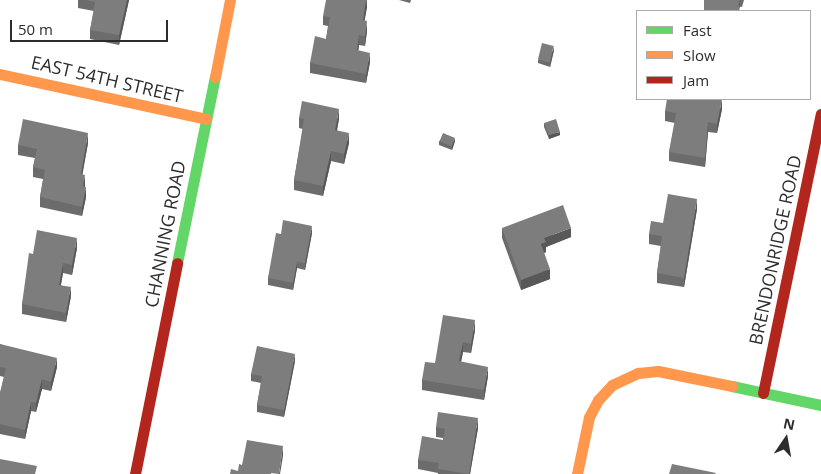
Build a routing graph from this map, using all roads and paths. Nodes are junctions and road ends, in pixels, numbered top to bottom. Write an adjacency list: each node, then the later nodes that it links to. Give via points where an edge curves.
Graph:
1 (230, 0): 4 (street, CHANNING ROAD)
2 (0, 74): 4 (street, EAST 54TH STREET)
3 (821, 114): 5 (street, BRENDONRIDGE ROAD)
4 (206, 119): 7 (street, CHANNING ROAD)
5 (763, 393): 6 (street); 8 (street, via 658,371 638,373 612,385 589,417)
6 (821, 405)
7 (134, 474)
8 (577, 474)

